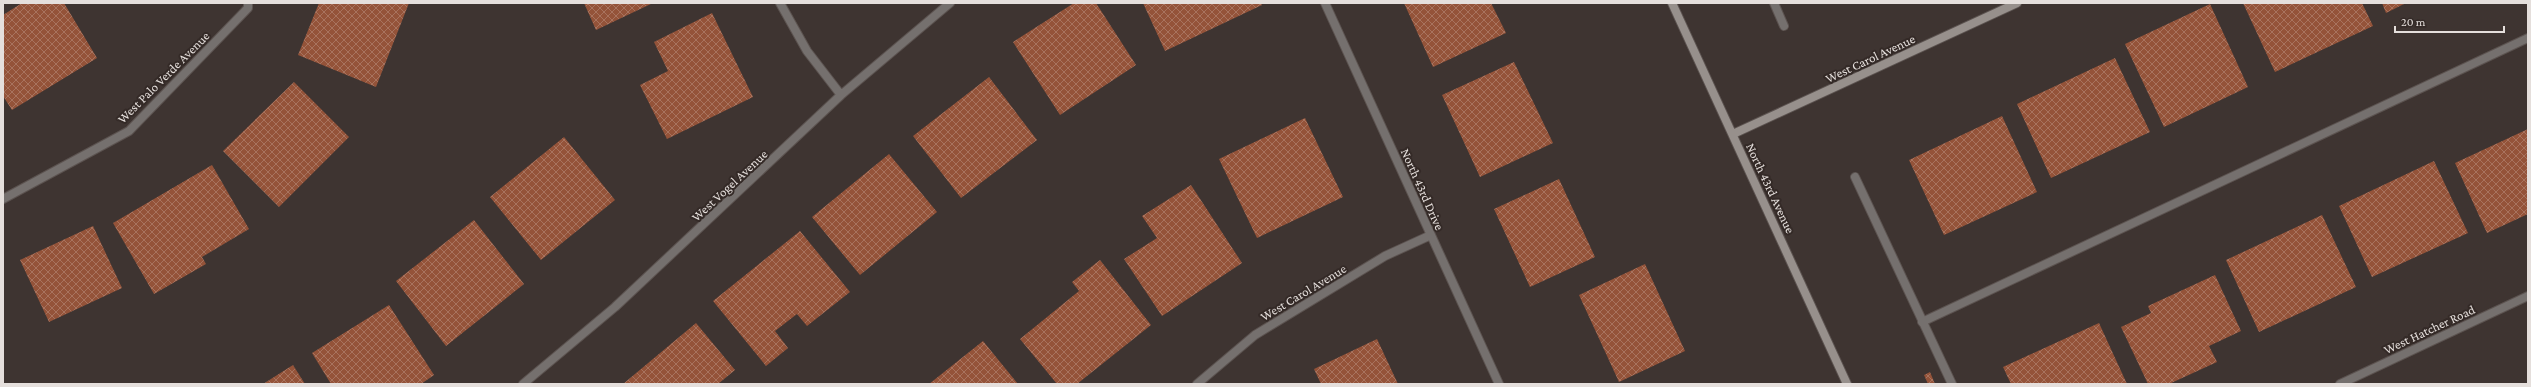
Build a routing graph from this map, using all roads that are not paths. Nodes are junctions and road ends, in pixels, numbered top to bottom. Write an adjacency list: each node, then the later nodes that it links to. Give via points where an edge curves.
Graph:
1 (780, 3): 10 (street, via 807,51)
2 (950, 3): 10 (street, West Vogel Avenue)
3 (1325, 3): 14 (street, North 43rd Drive)
4 (1672, 3): 11 (main road, North 43rd Avenue)
5 (1774, 3): 8 (street)
6 (2017, 3): 11 (main road, West Carol Avenue)
7 (248, 6): 13 (street, West Palo Verde Avenue, via 129,130)
8 (1784, 26)
9 (2528, 38): 16 (street)
10 (841, 95): 17 (street, West Vogel Avenue, via 615,307)
11 (1733, 134): 20 (main road, North 43rd Avenue)
12 (1855, 177): 16 (street)
13 (3, 199)
14 (1431, 235): 18 (street, West Carol Avenue, via 1385,256 1255,335); 19 (street, North 43rd Drive)
15 (2528, 296): 22 (street, West Hatcher Road)
16 (1922, 322): 21 (street)
17 (523, 384)
18 (1197, 384)
19 (1499, 384)
20 (1847, 384)
21 (1952, 384)
22 (2340, 384)

